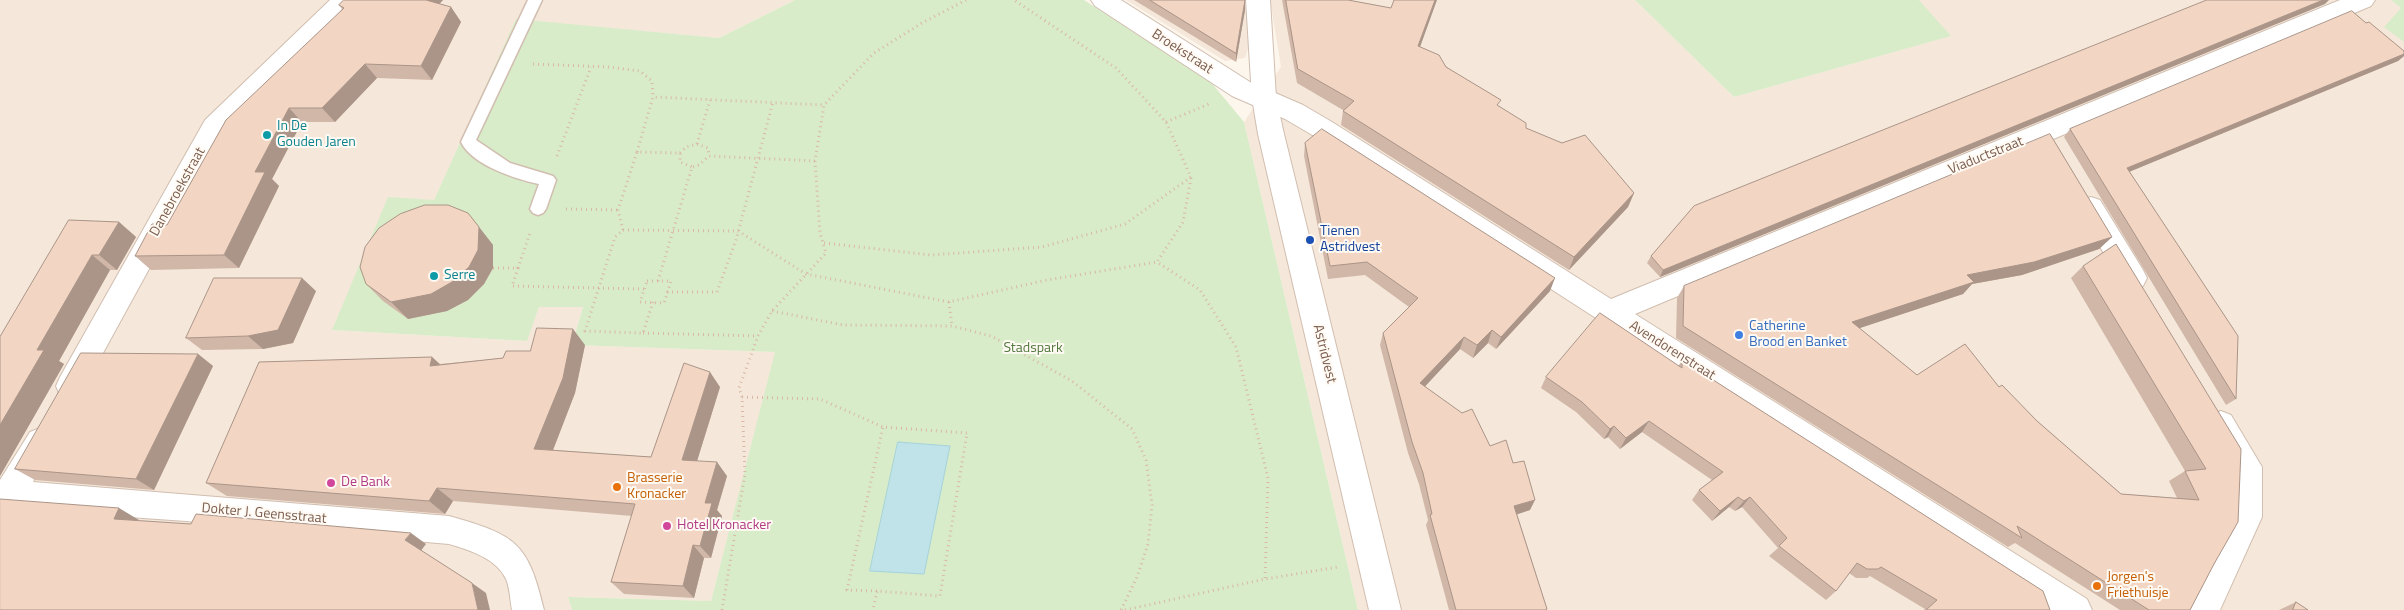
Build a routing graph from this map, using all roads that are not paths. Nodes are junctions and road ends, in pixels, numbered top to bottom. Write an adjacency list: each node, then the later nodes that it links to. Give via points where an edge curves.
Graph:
1 (345, 0): 14 (street, Danebroekstraat, via 214,127 55,413)
2 (535, 0): 10 (lane, via 468,142 486,158 514,173 548,180)
3 (1103, 0): 6 (street, Broekstraat)
4 (1258, 0): 6 (street, Astridvest, via 1265,80)
5 (2351, 2): 7 (street, Viaductstraat)
6 (1253, 94): 12 (street, Avendorenstraat, via 1323,129); 16 (street, Astridvest, via 1275,153)
7 (2045, 132): 8 (street); 12 (street, Viaductstraat)
8 (2060, 157)
9 (2075, 182): 11 (street)
10 (538, 209)
11 (2146, 300)
12 (1609, 312): 17 (street, Avendorenstraat)
13 (2206, 400): 18 (street, via 2247,467 2248,517)
14 (5, 494): 15 (street, Dokter J. Geensstraat, via 449,530 475,537 497,549 517,568)
15 (528, 610)
16 (1386, 610)
17 (2076, 610)
18 (2204, 610)

